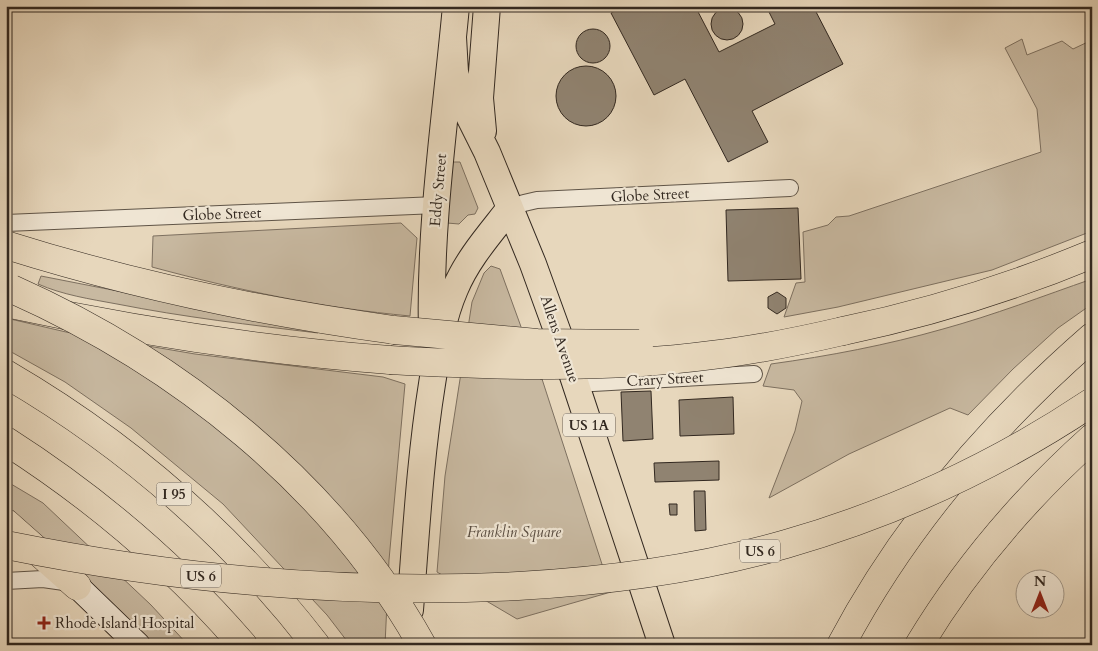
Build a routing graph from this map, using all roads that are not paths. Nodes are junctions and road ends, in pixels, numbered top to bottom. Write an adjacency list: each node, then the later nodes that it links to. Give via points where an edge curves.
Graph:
1 (456, 6): 3 (main road, Eddy Street / US 1A)
2 (487, 6): 4 (main road, US 1A, via 480,98)
3 (453, 38): 4 (main road, Allens Avenue / US 1A, via 457,86); 6 (main road, Eddy Street)
4 (487, 152): 7 (main road, Allens Avenue / US 1A)
5 (790, 188): 7 (street, Globe Street, via 537,200)
6 (437, 205): 8 (street, Globe Street); 17 (main road, Eddy Street, via 431,288)
7 (510, 208): 17 (main road, Eddy Street, via 473,255 454,289 441,333); 18 (main road, Allens Avenue / US 1A)
8 (6, 223)
9 (6, 245): 13 (highway, bridge, via 145,284 293,315 490,340 598,344 723,342)
10 (1092, 254): 13 (highway, via 955,304)
11 (6, 286): 30 (highway, bridge, via 71,316 123,346 196,395 241,431 288,473 345,535 380,580)
12 (6, 303): 13 (highway, bridge, via 206,341 283,351 463,364 642,362 745,351)
13 (843, 331)
14 (1092, 337): 32 (highway, bridge, via 988,437 944,488 877,582)
15 (6, 374): 28 (highway, I 95, via 92,429 170,490 249,566)
16 (754, 374): 18 (street, Crary Street)
17 (434, 375): 29 (main road, Eddy Street, via 421,475)
18 (575, 384): 31 (main road, Allens Avenue / US 1A)
19 (1092, 402): 23 (highway, US 6, bridge, via 983,467 852,523 750,554 610,578 469,588 326,586 151,570)
20 (1092, 438): 33 (highway, via 1041,486 993,540 951,594)
21 (6, 441): 27 (highway, via 86,496 140,541 196,593)
22 (6, 523): 25 (highway)
23 (6, 545)
24 (6, 581): 25 (street, via 50,579)
25 (77, 586): 26 (street)
26 (138, 645)
27 (242, 645)
28 (316, 645)
29 (408, 645)
30 (422, 645)
31 (662, 645)
32 (841, 645)
33 (919, 645)

